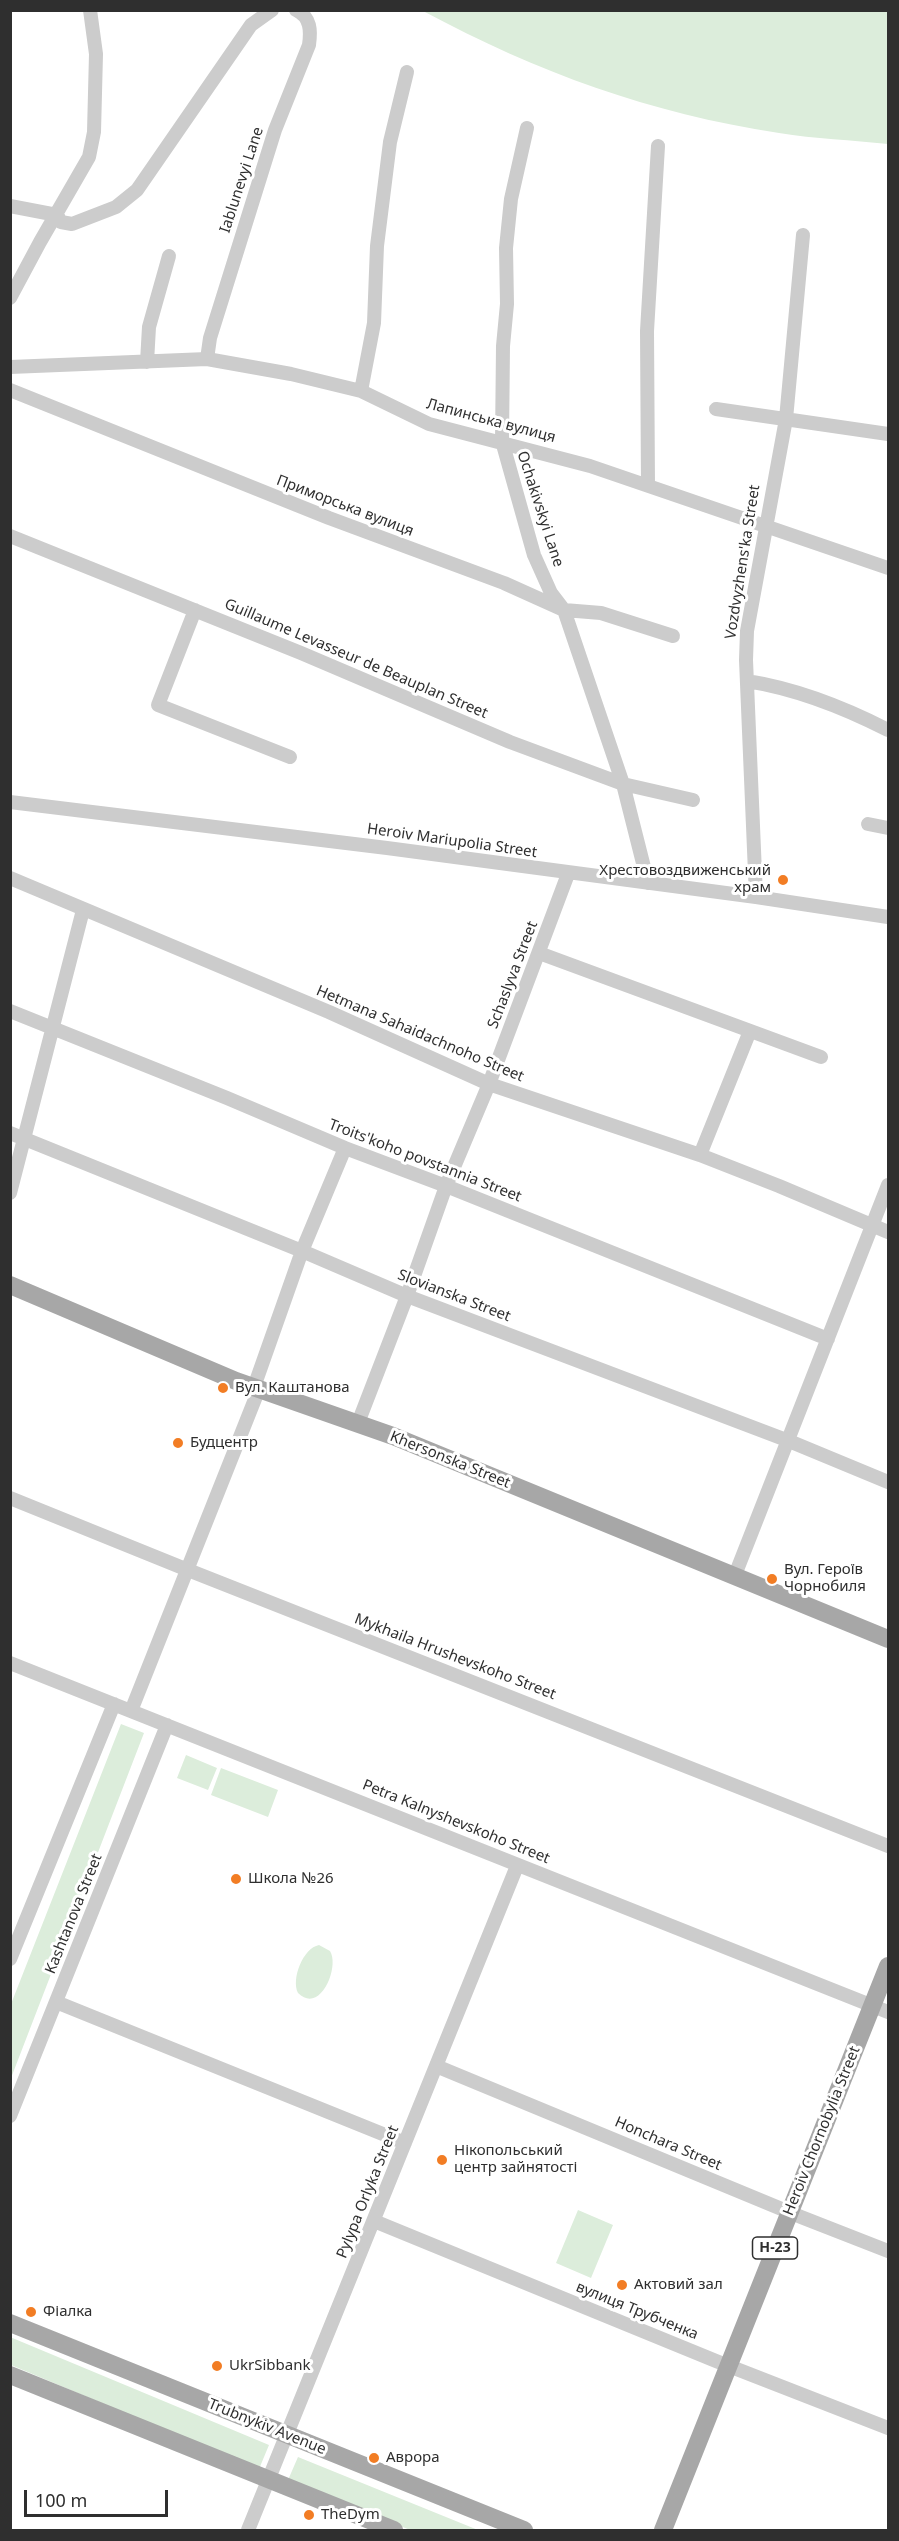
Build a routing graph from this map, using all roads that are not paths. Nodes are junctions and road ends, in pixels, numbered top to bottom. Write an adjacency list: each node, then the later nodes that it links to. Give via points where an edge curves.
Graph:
1 (90, 10): 8 (street, via 96,54 94,140 89,157)
2 (272, 10): 8 (street, via 251,26 137,190 116,207 72,224 61,222)
3 (299, 12): 12 (street, Iablunevyi Lane, via 308,21 309,45 275,130 210,338)
4 (407, 72): 16 (street, via 390,142 376,246 374,323)
5 (527, 128): 20 (street, Ochakivskyi Lane, via 511,199 506,248)
6 (658, 146): 21 (street, via 647,332)
7 (10, 206): 8 (street)
8 (57, 215): 11 (street)
9 (803, 235): 18 (street, Vozdvyzhens'ka Street)
10 (169, 256): 13 (street, via 149,327)
11 (10, 298)
12 (207, 359): 13 (street, Лапинська вулиця); 16 (street, Лапинська вулиця)
13 (147, 362): 14 (street, Лапинська вулиця)
14 (10, 367)
15 (10, 390): 26 (street, Приморська вулиця)
16 (361, 391): 20 (street, Лапинська вулиця, via 429,424)
17 (716, 409): 18 (street)
18 (786, 419): 19 (street); 22 (street, Vozdvyzhens'ka Street)
19 (888, 434)
20 (502, 441): 21 (street, Лапинська вулиця); 26 (street, Ochakivskyi Lane, via 534,555 551,593)
21 (648, 485): 22 (street, Лапинська вулиця)
22 (764, 527): 24 (street, Лапинська вулиця); 28 (street, Vozdvyzhens'ka Street, via 747,631)
23 (10, 536): 25 (street, Guillaume Levasseur de Beauplan Street)
24 (888, 568)
25 (195, 610): 30 (street, via 158,705); 31 (street, Guillaume Levasseur de Beauplan Street, via 510,742)
26 (564, 610): 27 (street, Приморська вулиця, via 601,613); 31 (street, Ochakivskyi Lane)
27 (673, 636)
28 (747, 681): 29 (street, via 813,697); 39 (street, Vozdvyzhens'ka Street)
29 (888, 730)
30 (290, 758)
31 (623, 784): 32 (street, Guillaume Levasseur de Beauplan Street); 38 (street, Ochakivskyi Lane)
32 (693, 800)
33 (10, 802): 36 (street, Heroiv Mariupolia Street)
34 (868, 824): 35 (street)
35 (888, 828)
36 (568, 874): 38 (street, Heroiv Mariupolia Street); 42 (street, Schaslyva Street)
37 (10, 878): 40 (street, Hetmana Sahaidachnoho Street)
38 (648, 883): 39 (street, Heroiv Mariupolia Street)
39 (756, 897): 41 (street, Heroiv Mariupolia Street)
40 (82, 910): 44 (street); 47 (street, Hetmana Sahaidachnoho Street, via 329,1012)
41 (888, 917)
42 (539, 953): 45 (street); 47 (street, Schaslyva Street)
43 (10, 1011): 44 (street, Troits'koho povstannia Street)
44 (51, 1027): 49 (street); 50 (street, Troits'koho povstannia Street)
45 (750, 1031): 46 (street); 51 (street)
46 (821, 1057)
47 (489, 1084): 51 (street, Hetmana Sahaidachnoho Street); 53 (street, Schaslyva Street)
48 (10, 1133): 49 (street, Slovianska Street)
49 (24, 1138): 54 (street); 57 (street, Slovianska Street)
50 (345, 1148): 53 (street, Troits'koho povstannia Street); 57 (street)
51 (700, 1155): 55 (street, Hetmana Sahaidachnoho Street)
52 (888, 1185): 55 (street)
53 (446, 1186): 59 (street, Schaslyva Street); 60 (street, Troits'koho povstannia Street)
54 (10, 1193)
55 (873, 1226): 56 (street, Hetmana Sahaidachnoho Street); 60 (street)
56 (888, 1232)
57 (302, 1251): 59 (street, Slovianska Street); 61 (street)
58 (10, 1286): 61 (main road, Khersonska Street)
59 (407, 1296): 62 (street, Schaslyva Street); 63 (street, Slovianska Street)
60 (828, 1339): 63 (street)
61 (257, 1388): 62 (main road, Khersonska Street); 66 (street)
62 (358, 1423): 67 (main road, Khersonska Street)
63 (789, 1441): 64 (street, Slovianska Street); 67 (street)
64 (888, 1482)
65 (10, 1497): 66 (street, Mykhaila Hrushevskoho Street)
66 (188, 1570): 71 (street); 73 (street, Mykhaila Hrushevskoho Street)
67 (735, 1575): 68 (main road, Khersonska Street)
68 (888, 1639)
69 (10, 1663): 70 (street, Petra Kalnyshevskoho Street)
70 (114, 1704): 71 (street, Petra Kalnyshevskoho Street); 75 (street)
71 (131, 1711): 72 (street, Petra Kalnyshevskoho Street)
72 (167, 1725): 74 (street, Petra Kalnyshevskoho Street); 77 (street, Kashtanova Street)
73 (888, 1846)
74 (517, 1866): 78 (street, Petra Kalnyshevskoho Street); 79 (street, Pylypa Orlyka Street)
75 (10, 1959)
76 (888, 1966): 78 (main road, Heroiv Chornobylia Street / Н-23)
77 (56, 2002): 80 (street, Kashtanova Street); 81 (street)
78 (881, 2009): 82 (main road, Heroiv Chornobylia Street / Н-23)
79 (436, 2066): 81 (street, Pylypa Orlyka Street); 82 (street, Honchara Street)
80 (10, 2116)
81 (405, 2143): 83 (street, Pylypa Orlyka Street)
82 (790, 2212): 84 (street, Honchara Street); 86 (main road, Heroiv Chornobylia Street / Н-23)
83 (374, 2221): 86 (street, вулиця Трубченка); 89 (street, Pylypa Orlyka Street)
84 (888, 2251)
85 (10, 2323): 89 (main road, Trubnykiv Avenue)
86 (729, 2366): 88 (street, вулиця Трубченка); 94 (main road, Heroiv Chornobylia Street / Н-23)
87 (10, 2375): 90 (main road)
88 (888, 2428)
89 (287, 2435): 90 (street, Pylypa Orlyka Street); 93 (main road, Trubnykiv Avenue)
90 (269, 2480): 91 (street, Pylypa Orlyka Street); 92 (main road)
91 (248, 2530)
92 (394, 2530)
93 (524, 2530)
94 (663, 2530)

